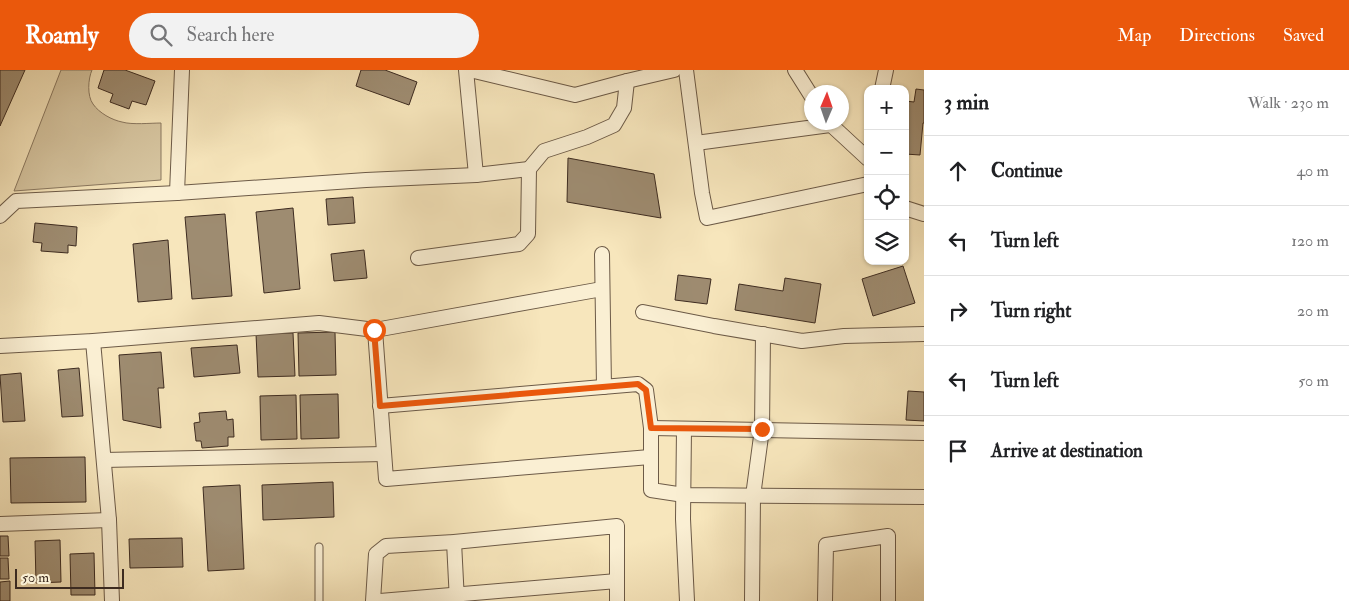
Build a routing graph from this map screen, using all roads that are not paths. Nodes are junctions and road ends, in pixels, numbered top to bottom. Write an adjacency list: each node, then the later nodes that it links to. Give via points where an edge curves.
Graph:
1 (182, 70): 19 (street)
2 (466, 70): 17 (street)
3 (470, 70): 9 (street, via 575,95)
4 (674, 70): 8 (street)
5 (686, 70): 14 (street)
6 (795, 70): 10 (street)
7 (886, 70): 11 (street)
8 (650, 73): 9 (street)
9 (627, 81): 16 (street, via 624,108 614,125 544,151)
10 (804, 85)
11 (883, 85)
12 (804, 128): 14 (street)
13 (836, 130): 15 (street)
14 (696, 143): 18 (street, via 707,218)
15 (864, 155)
16 (529, 169): 17 (street); 24 (street, via 528,234 520,244)
17 (476, 175): 19 (street)
18 (864, 185)
19 (177, 193): 22 (street, via 16,201)
20 (909, 209): 21 (street)
21 (924, 214)
22 (0, 216)
23 (602, 254): 25 (street)
24 (418, 258)
25 (602, 289): 27 (street); 32 (street)
26 (643, 312): 28 (street)
27 (374, 330): 30 (street, via 319,324); 33 (street)
28 (763, 334): 29 (street, via 802,341 844,336); 36 (street)
29 (924, 334)
30 (93, 341): 31 (street); 40 (street)
31 (0, 346)
32 (604, 387): 33 (street); 34 (street, via 638,384 646,390)
33 (380, 406): 38 (street)
34 (651, 428): 35 (street); 39 (street)
35 (684, 429): 36 (street); 41 (street)
36 (762, 429): 37 (street); 42 (street)
37 (924, 433)
38 (384, 454): 39 (street, via 386,479); 40 (street)
39 (650, 457): 41 (street, via 651,490)
40 (104, 460): 44 (street)
41 (684, 495): 42 (street); 55 (street)
42 (752, 496): 43 (street); 56 (street)
43 (924, 497)
44 (109, 520): 45 (street); 50 (street)
45 (0, 524)
46 (454, 542): 48 (street, via 617,526); 49 (street); 52 (street, via 386,546 376,554)
47 (319, 547): 51 (lane)
48 (616, 581): 49 (street); 54 (street)
49 (457, 598): 53 (street)
50 (112, 601)
51 (318, 601)
52 (373, 601)
53 (380, 601)
54 (617, 601)
55 (687, 601)
56 (752, 601)
57 (825, 601): 58 (street, via 826,546 888,536)
58 (888, 601)

